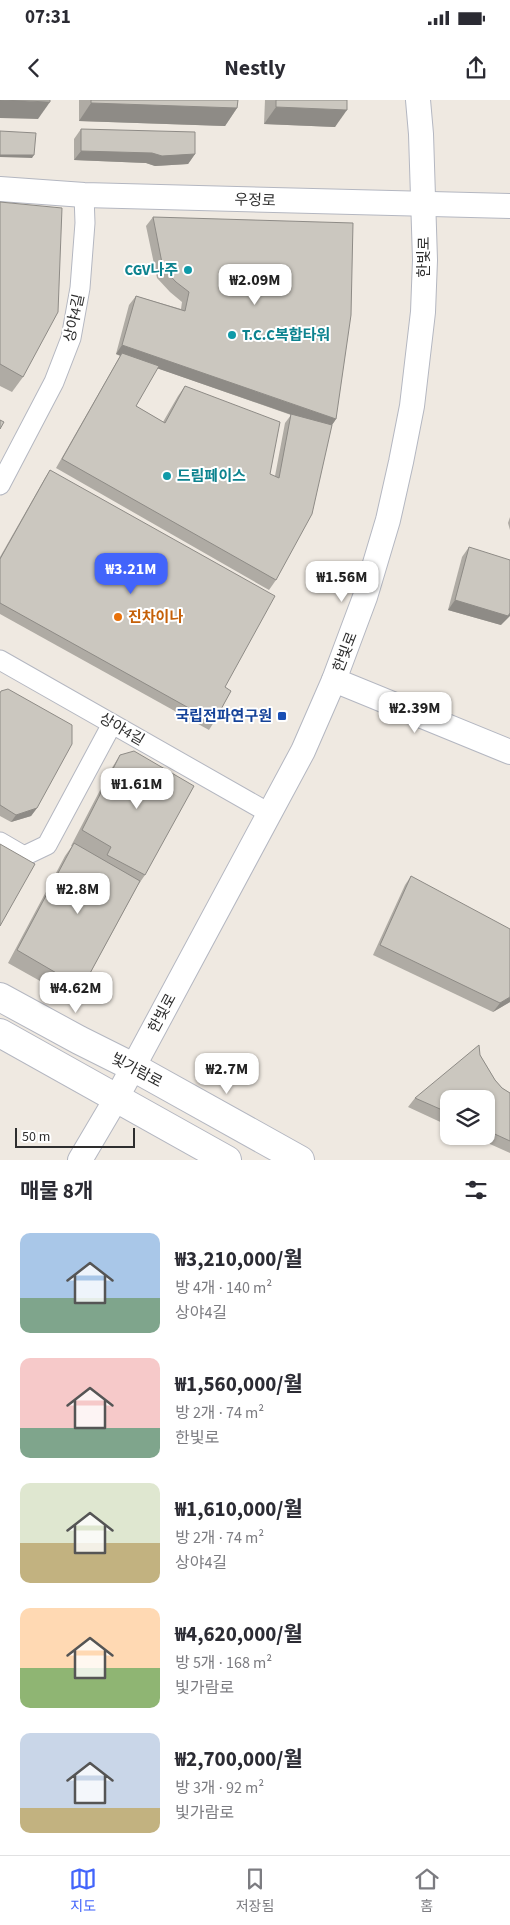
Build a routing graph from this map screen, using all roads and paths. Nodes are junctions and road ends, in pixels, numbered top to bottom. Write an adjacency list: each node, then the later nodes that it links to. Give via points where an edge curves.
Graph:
1 (418, 100): 4 (street, 한빛로)
2 (0, 190): 3 (street, 우정로)
3 (84, 195): 4 (street, 우정로); 6 (street, 상야4길, via 80,288 71,338 54,382)
4 (423, 205): 5 (street, 우정로); 8 (street, 한빛로, via 423,312 412,406 388,520 365,598)
5 (510, 206)
6 (0, 485)
7 (0, 660): 9 (street, 상야4길)
8 (334, 680): 10 (street); 11 (street, 한빛로, via 303,751)
9 (112, 724): 11 (street, 상야4길); 12 (street, via 47,845 24,856)
10 (510, 752)
11 (269, 813): 15 (street, 한빛로)
12 (0, 842)
13 (0, 997): 15 (main road, 빛가람로)
14 (0, 1033): 16 (main road)
15 (133, 1067): 16 (street, 한빛로); 19 (main road, 빛가람로)
16 (116, 1099): 17 (street, 한빛로); 18 (main road)
17 (80, 1160)
18 (227, 1160)
19 (300, 1160)

